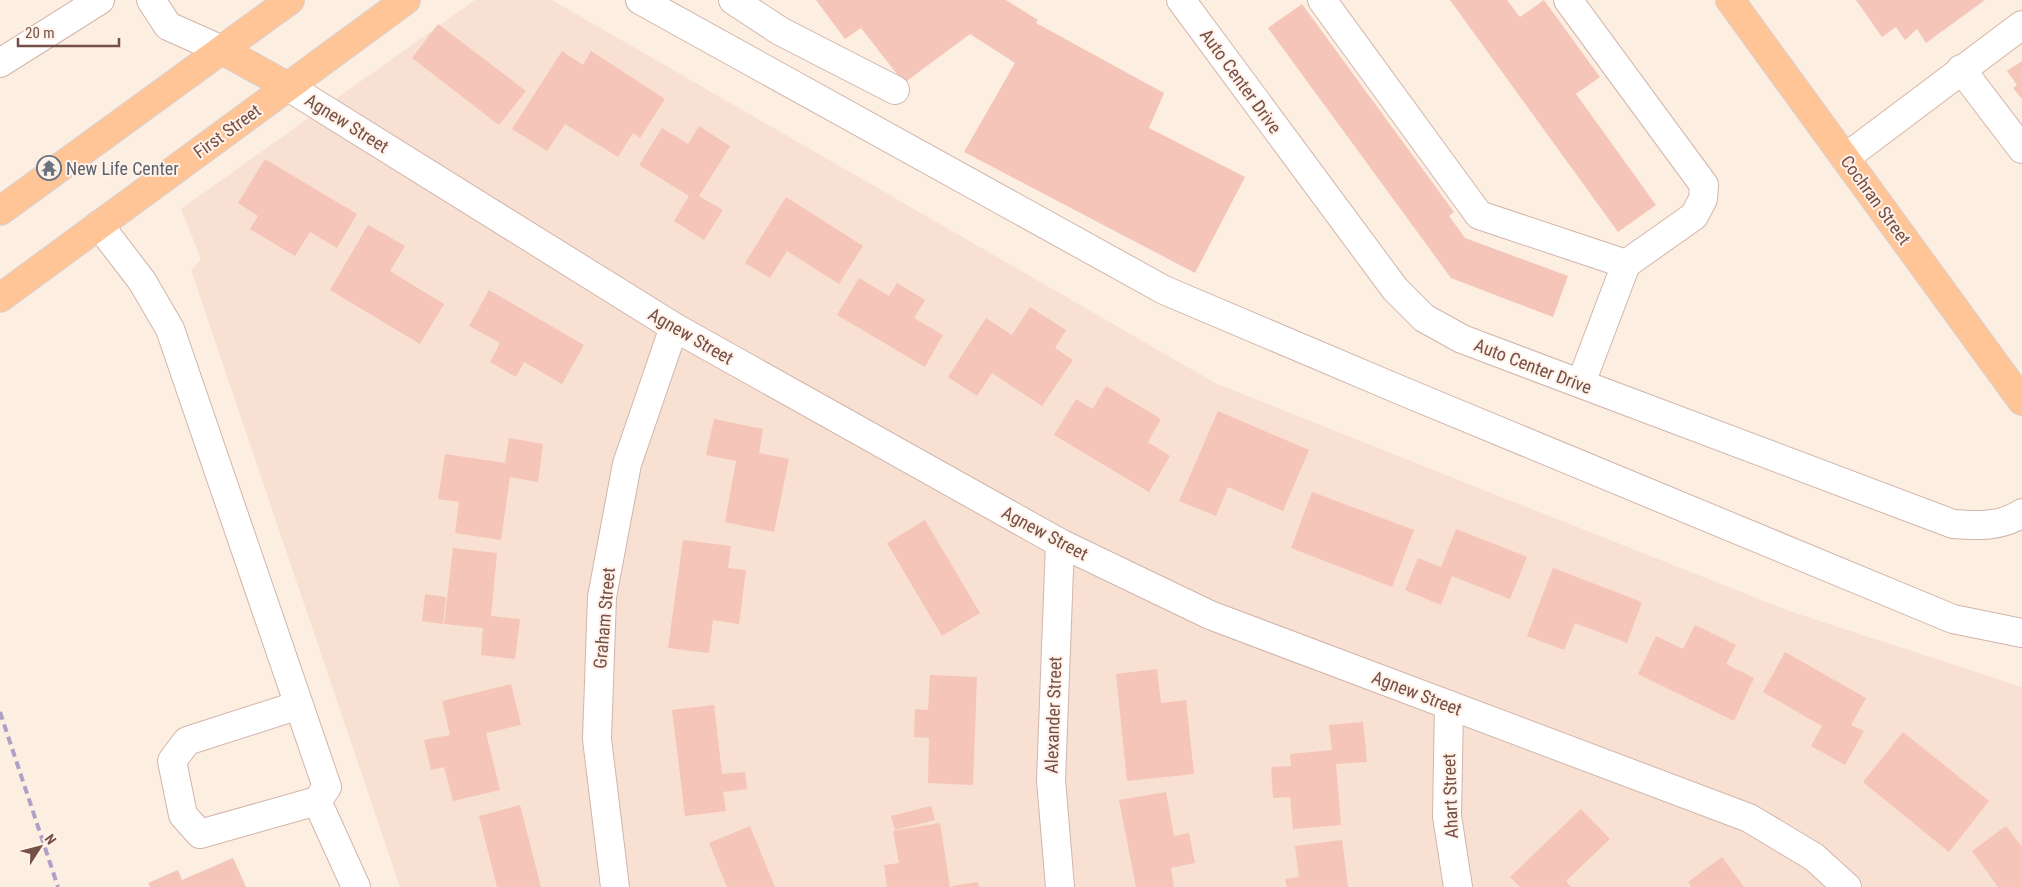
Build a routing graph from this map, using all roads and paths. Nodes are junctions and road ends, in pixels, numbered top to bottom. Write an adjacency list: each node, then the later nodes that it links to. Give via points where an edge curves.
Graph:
1 (100, 0): 13 (street)
2 (152, 0): 12 (street, via 168,26)
3 (290, 0): 12 (main road)
4 (406, 0): 15 (main road, First Street)
5 (640, 0): 28 (street, via 1164,290 1953,619)
6 (733, 0): 16 (street, via 780,31)
7 (1181, 0): 24 (street, Auto Center Drive, via 1395,289 1424,318 1462,339)
8 (1322, 0): 21 (street, via 1479,215)
9 (1568, 0): 21 (street, via 1704,186 1703,199 1694,216)
10 (1730, 0): 18 (main road, Cochran Street)
11 (2022, 25): 14 (street)
12 (222, 50): 15 (main road); 19 (main road)
13 (0, 63)
14 (1961, 69): 17 (street); 18 (street)
15 (287, 86): 20 (main road, First Street); 23 (street, Agnew Street)
16 (894, 90)
17 (2022, 149)
18 (1845, 158): 25 (main road, Cochran Street)
19 (0, 211)
20 (99, 225): 22 (main road, First Street); 29 (street, via 142,281 170,328)
21 (1626, 264): 24 (street)
22 (0, 298)
23 (674, 327): 27 (street, Agnew Street); 33 (street, Graham Street, via 627,464 602,598 597,739)
24 (1580, 383): 26 (street, Auto Center Drive, via 1953,524 1979,527 2013,520)
25 (2022, 401)
26 (2022, 513)
27 (1060, 543): 30 (street, Agnew Street, via 1210,615); 34 (street, Alexander Street, via 1051,780)
28 (2022, 633)
29 (299, 705): 31 (street, via 327,787); 31 (street, via 187,741 172,761 183,815 200,834)
30 (1449, 705): 35 (street, Ahart Street, via 1447,816); 36 (street, Agnew Street, via 1749,818 1814,857)
31 (317, 801): 32 (street)
32 (356, 887)
33 (615, 887)
34 (1060, 887)
35 (1458, 887)
36 (1847, 887)

